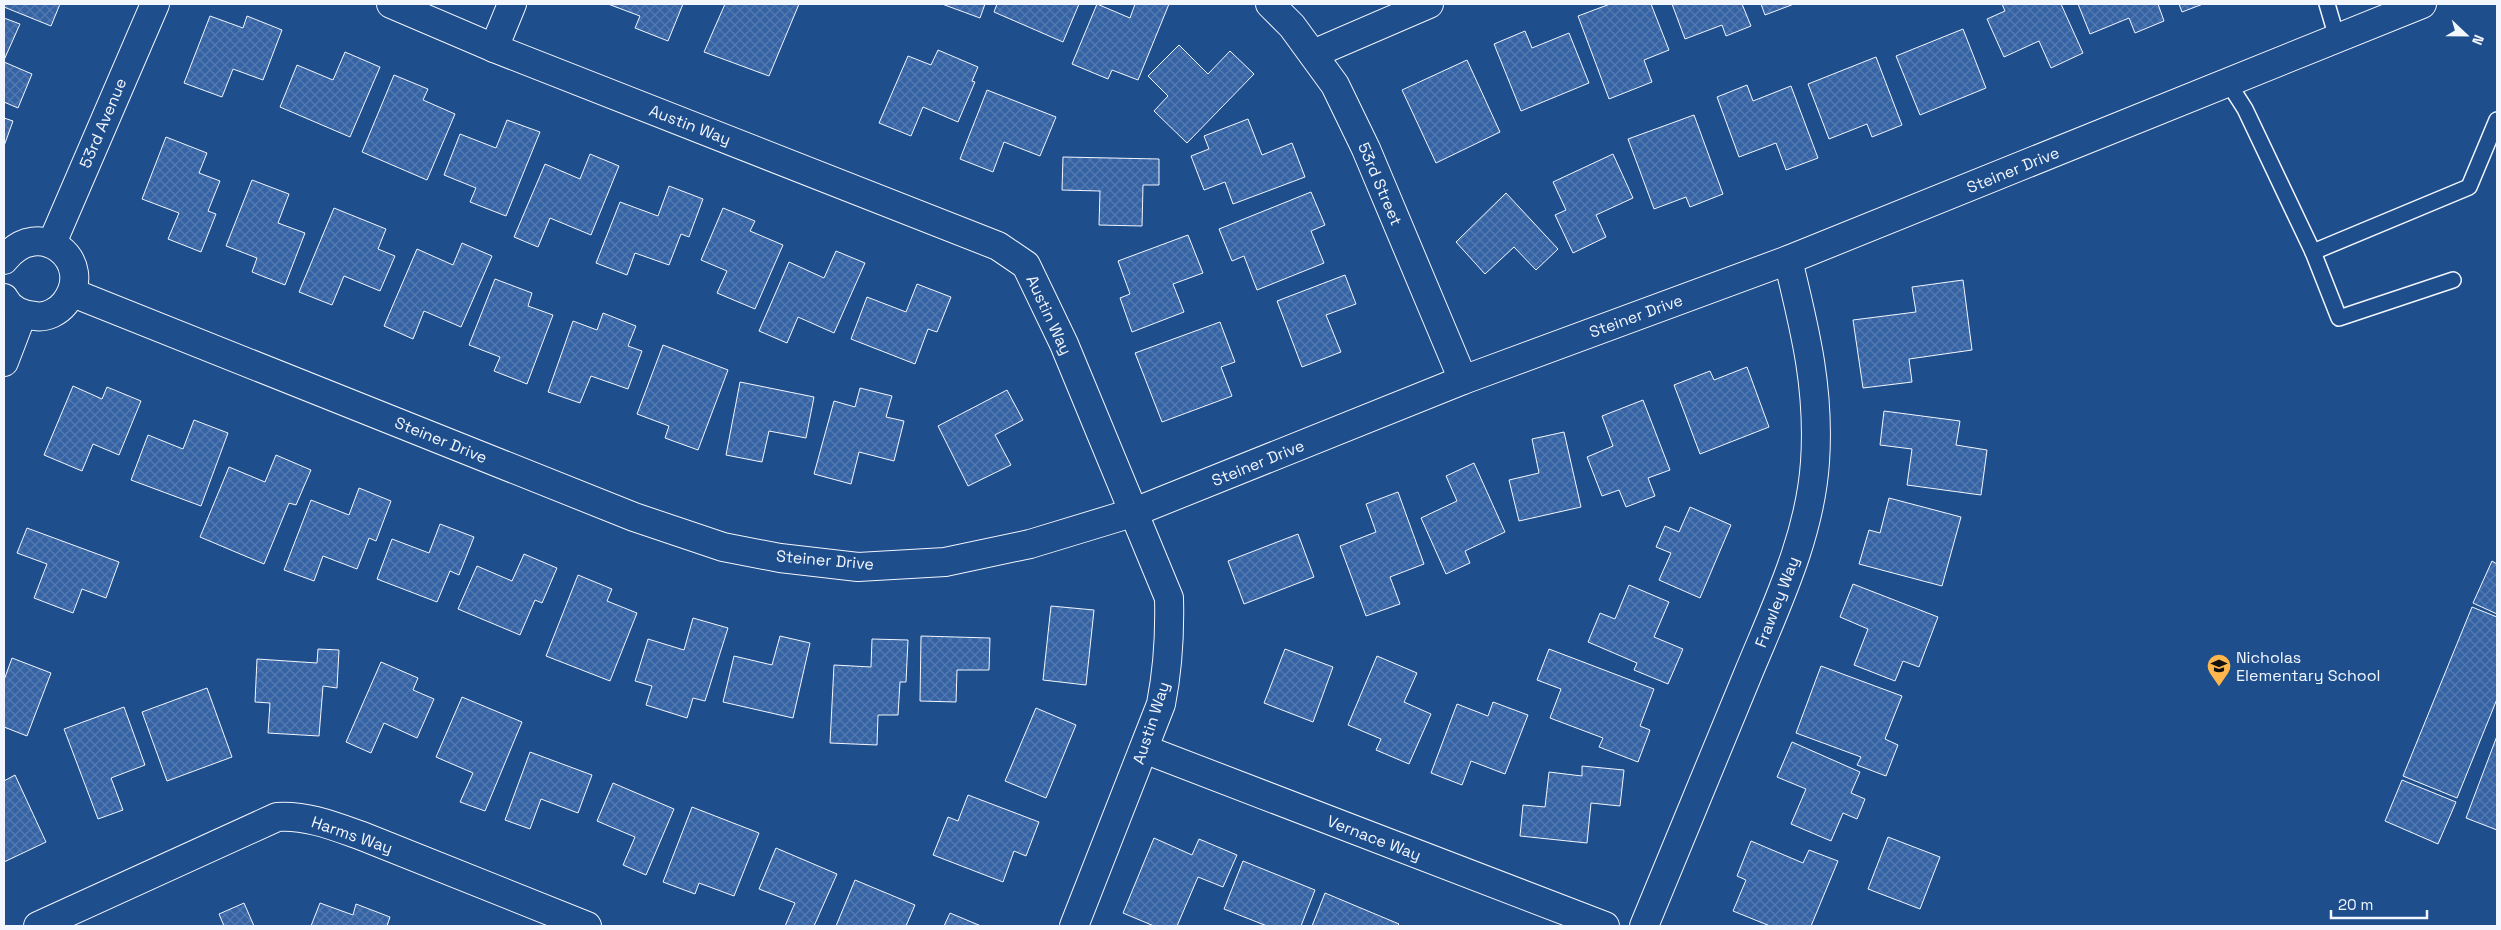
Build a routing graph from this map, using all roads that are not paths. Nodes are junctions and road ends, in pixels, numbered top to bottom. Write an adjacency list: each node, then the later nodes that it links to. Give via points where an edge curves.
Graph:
1 (155, 4): 13 (street, 53rd Avenue)
2 (391, 4): 9 (street, Austin Way)
3 (512, 4): 9 (street)
4 (1270, 4): 10 (street, 53rd Street)
5 (1429, 4): 10 (street)
6 (2327, 4): 8 (lane)
7 (2422, 4): 8 (street, Steiner Drive)
8 (2337, 38): 11 (street, Steiner Drive)
9 (494, 48): 22 (street, Austin Way, via 998,246 1026,265 1064,344)
10 (1313, 54): 21 (street, 53rd Street, via 1335,84 1366,149)
11 (2229, 84): 14 (lane, via 2245,109); 16 (street, Steiner Drive)
12 (2497, 120): 14 (lane, via 2469,187)
13 (52, 243): 15 (street, via 32,240 13,248); 18 (street, via 67,255 75,273)
14 (2313, 252): 17 (lane, via 2339,318)
15 (4, 260)
16 (1788, 260): 21 (street, Steiner Drive); 28 (street, Frawley Way, via 1811,356 1815,392 1815,464 1810,500 1791,570)
17 (2454, 280)
18 (73, 293): 19 (street, via 60,309 42,317); 22 (street, Steiner Drive, via 634,517 723,546 780,558 858,567 945,562 1030,544)
19 (13, 306): 20 (street)
20 (4, 362)
21 (1463, 380): 22 (street, Steiner Drive)
22 (1132, 514): 23 (street, Austin Way, via 1169,598 1168,670 1161,704)
23 (1144, 749): 26 (street, Austin Way); 27 (street, Vernace Way)
24 (38, 926): 25 (street, Harms Way, via 277,818 294,816 362,836)
25 (586, 926)
26 (1074, 926)
27 (1605, 926)
28 (1644, 926)

